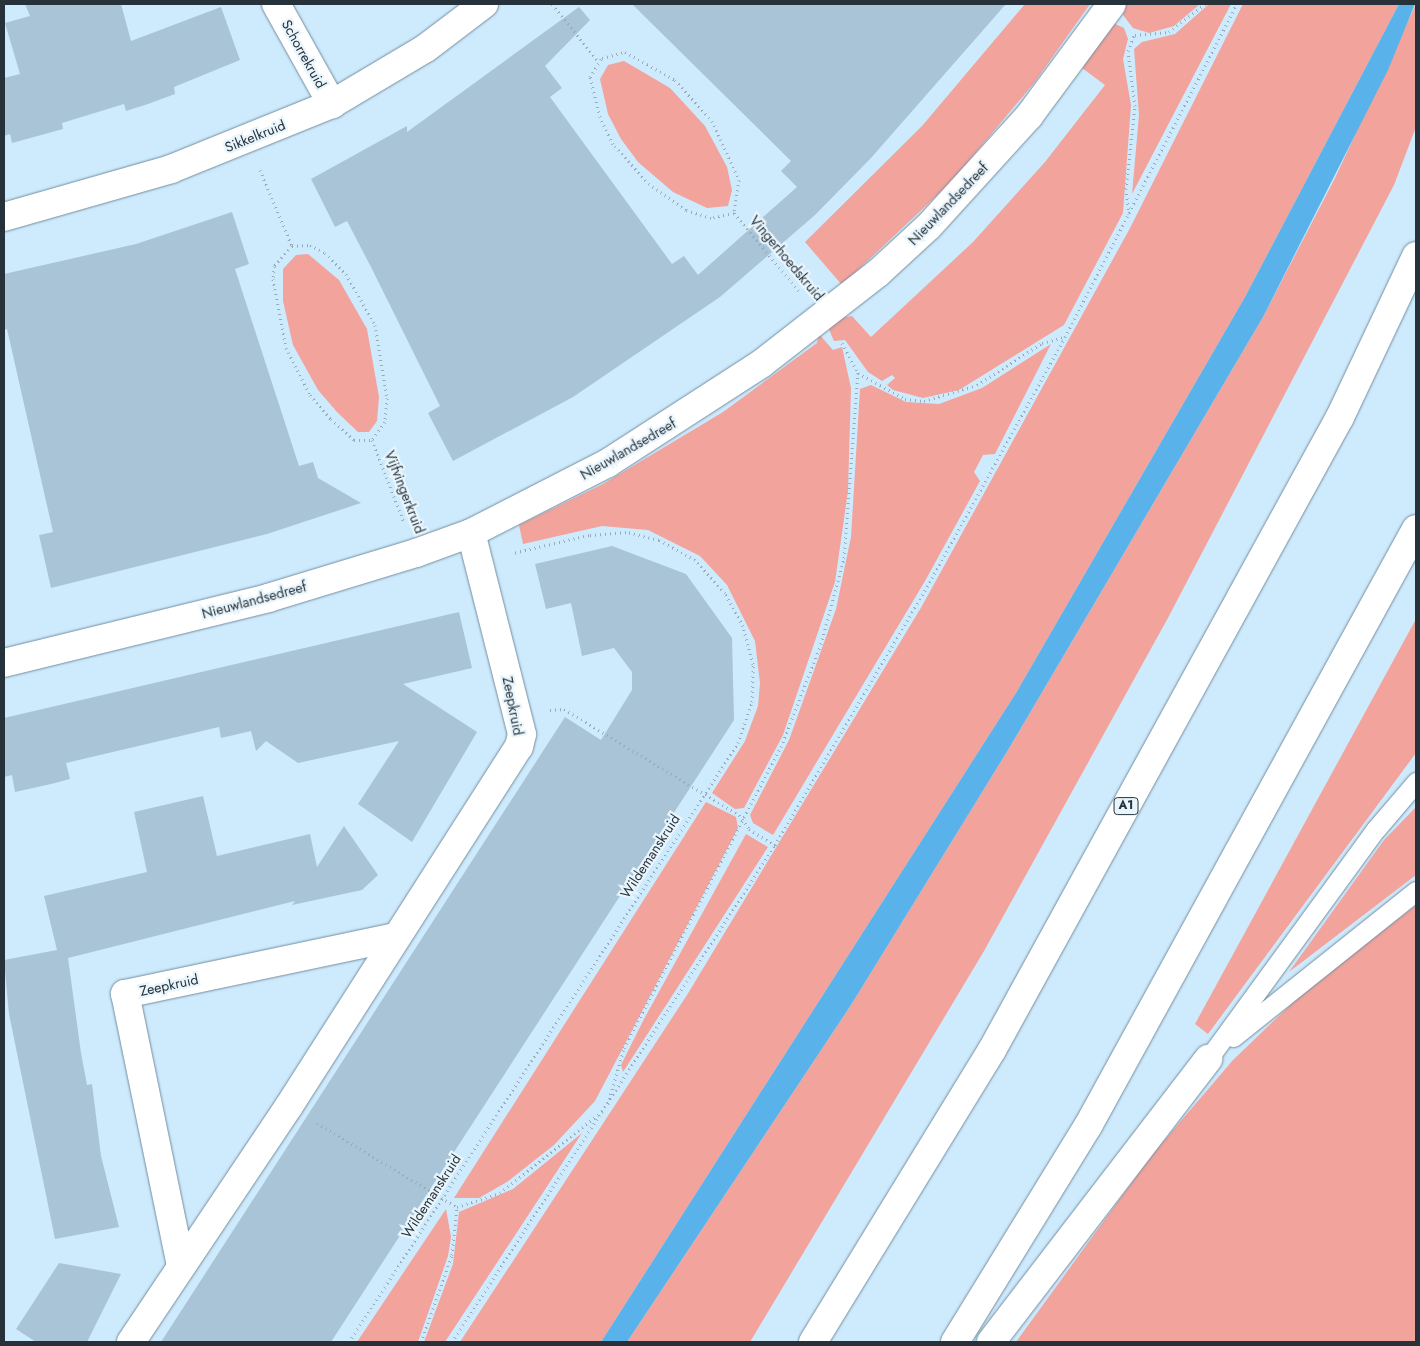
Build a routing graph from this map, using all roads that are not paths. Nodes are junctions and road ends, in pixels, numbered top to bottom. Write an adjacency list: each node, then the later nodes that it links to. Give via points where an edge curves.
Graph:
1 (276, 4): 4 (main road, Schorrekruid)
2 (484, 4): 4 (main road, Sikkelkruid, via 426,48)
3 (1111, 4): 8 (main road, Nieuwlandsedreef, via 1029,116 975,178 929,226 822,318 679,420 608,463)
4 (332, 104): 5 (main road, Sikkelkruid, via 248,139 110,189)
5 (4, 218)
6 (1416, 256): 16 (main road, A1, via 1340,417 992,1050)
7 (1416, 529): 17 (main road, via 1088,1126)
8 (471, 533): 9 (main road, Nieuwlandsedreef, via 268,598); 12 (main road, Zeepkruid, via 522,734 519,747)
9 (4, 663)
10 (1416, 782): 13 (lane, via 1376,829)
11 (1416, 891): 13 (lane, via 1332,954)
12 (396, 937): 14 (main road, Zeepkruid, via 289,1106); 14 (main road, Zeepkruid, via 125,994)
13 (1208, 1059): 18 (main road)
14 (181, 1266): 15 (main road, Zeepkruid)
15 (130, 1342)
16 (813, 1342)
17 (955, 1342)
18 (991, 1342)

